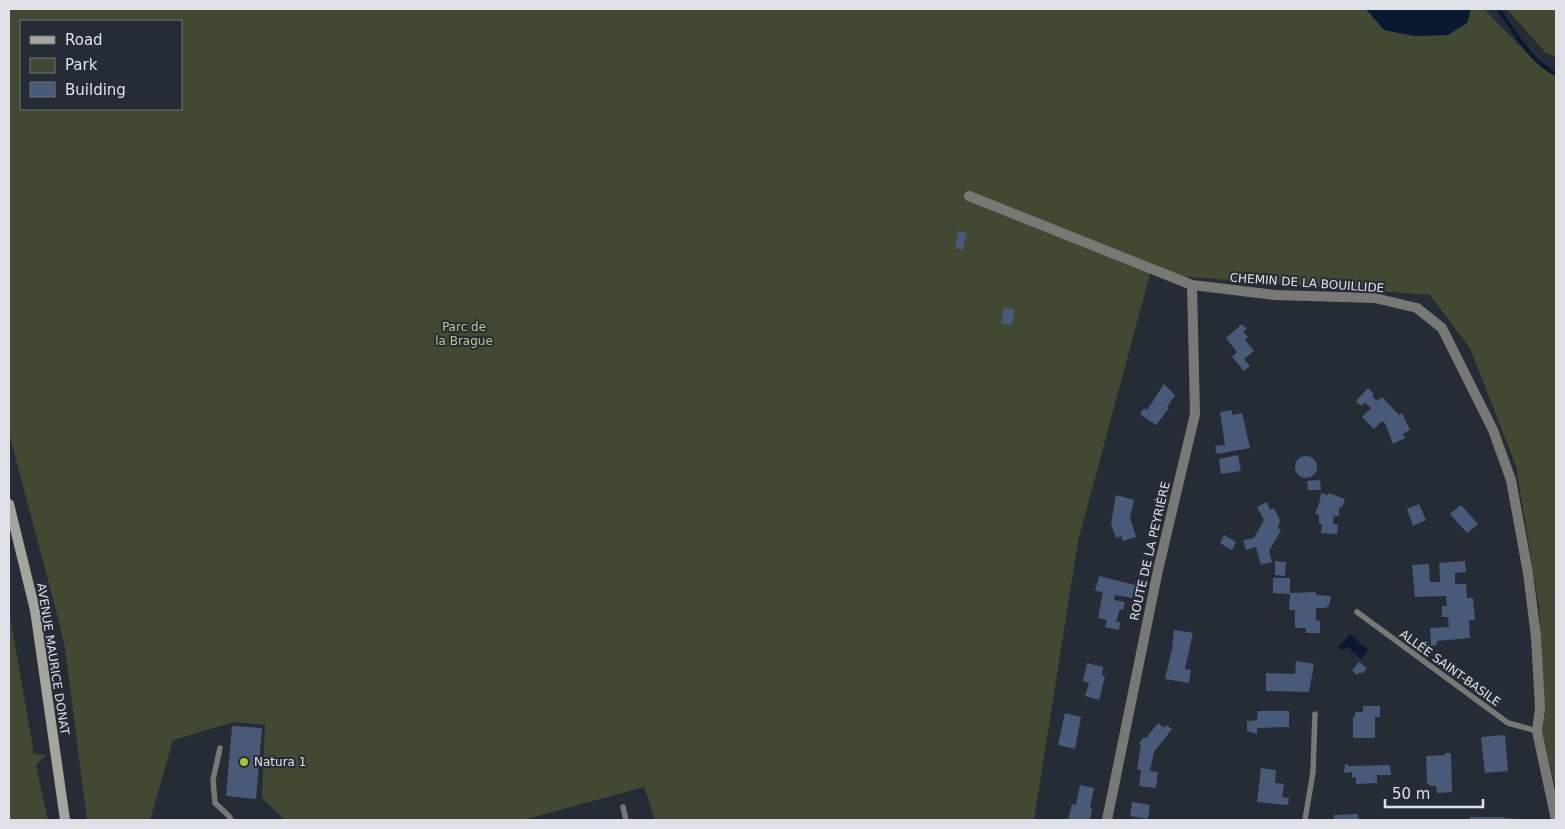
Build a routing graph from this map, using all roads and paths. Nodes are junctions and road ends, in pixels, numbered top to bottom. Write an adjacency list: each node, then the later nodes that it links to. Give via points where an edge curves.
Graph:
1 (969, 196): 2 (street, CHEMIN DE LA BOUILLIDE)
2 (1192, 285): 6 (street, CHEMIN DE LA BOUILLIDE, via 1275,295 1375,298 1417,308 1442,328 1493,430 1511,480 1536,637 1540,708); 12 (street, ROUTE DE LA PEYRIÈRE, via 1195,414 1158,570)
3 (9, 504): 9 (main road, AVENUE MAURICE DONAT, via 35,610)
4 (1357, 612): 6 (lane, ALLÉE SAINT-BASILE, via 1508,723)
5 (1315, 714): 13 (lane, via 1313,772)
6 (1537, 731): 14 (street, CHEMIN DE LA BOUILLIDE)
7 (220, 748): 10 (lane, via 213,780 215,802)
8 (623, 807): 11 (lane)
9 (65, 820)
10 (231, 820)
11 (626, 820)
12 (1107, 820)
13 (1306, 820)
14 (1556, 820)

